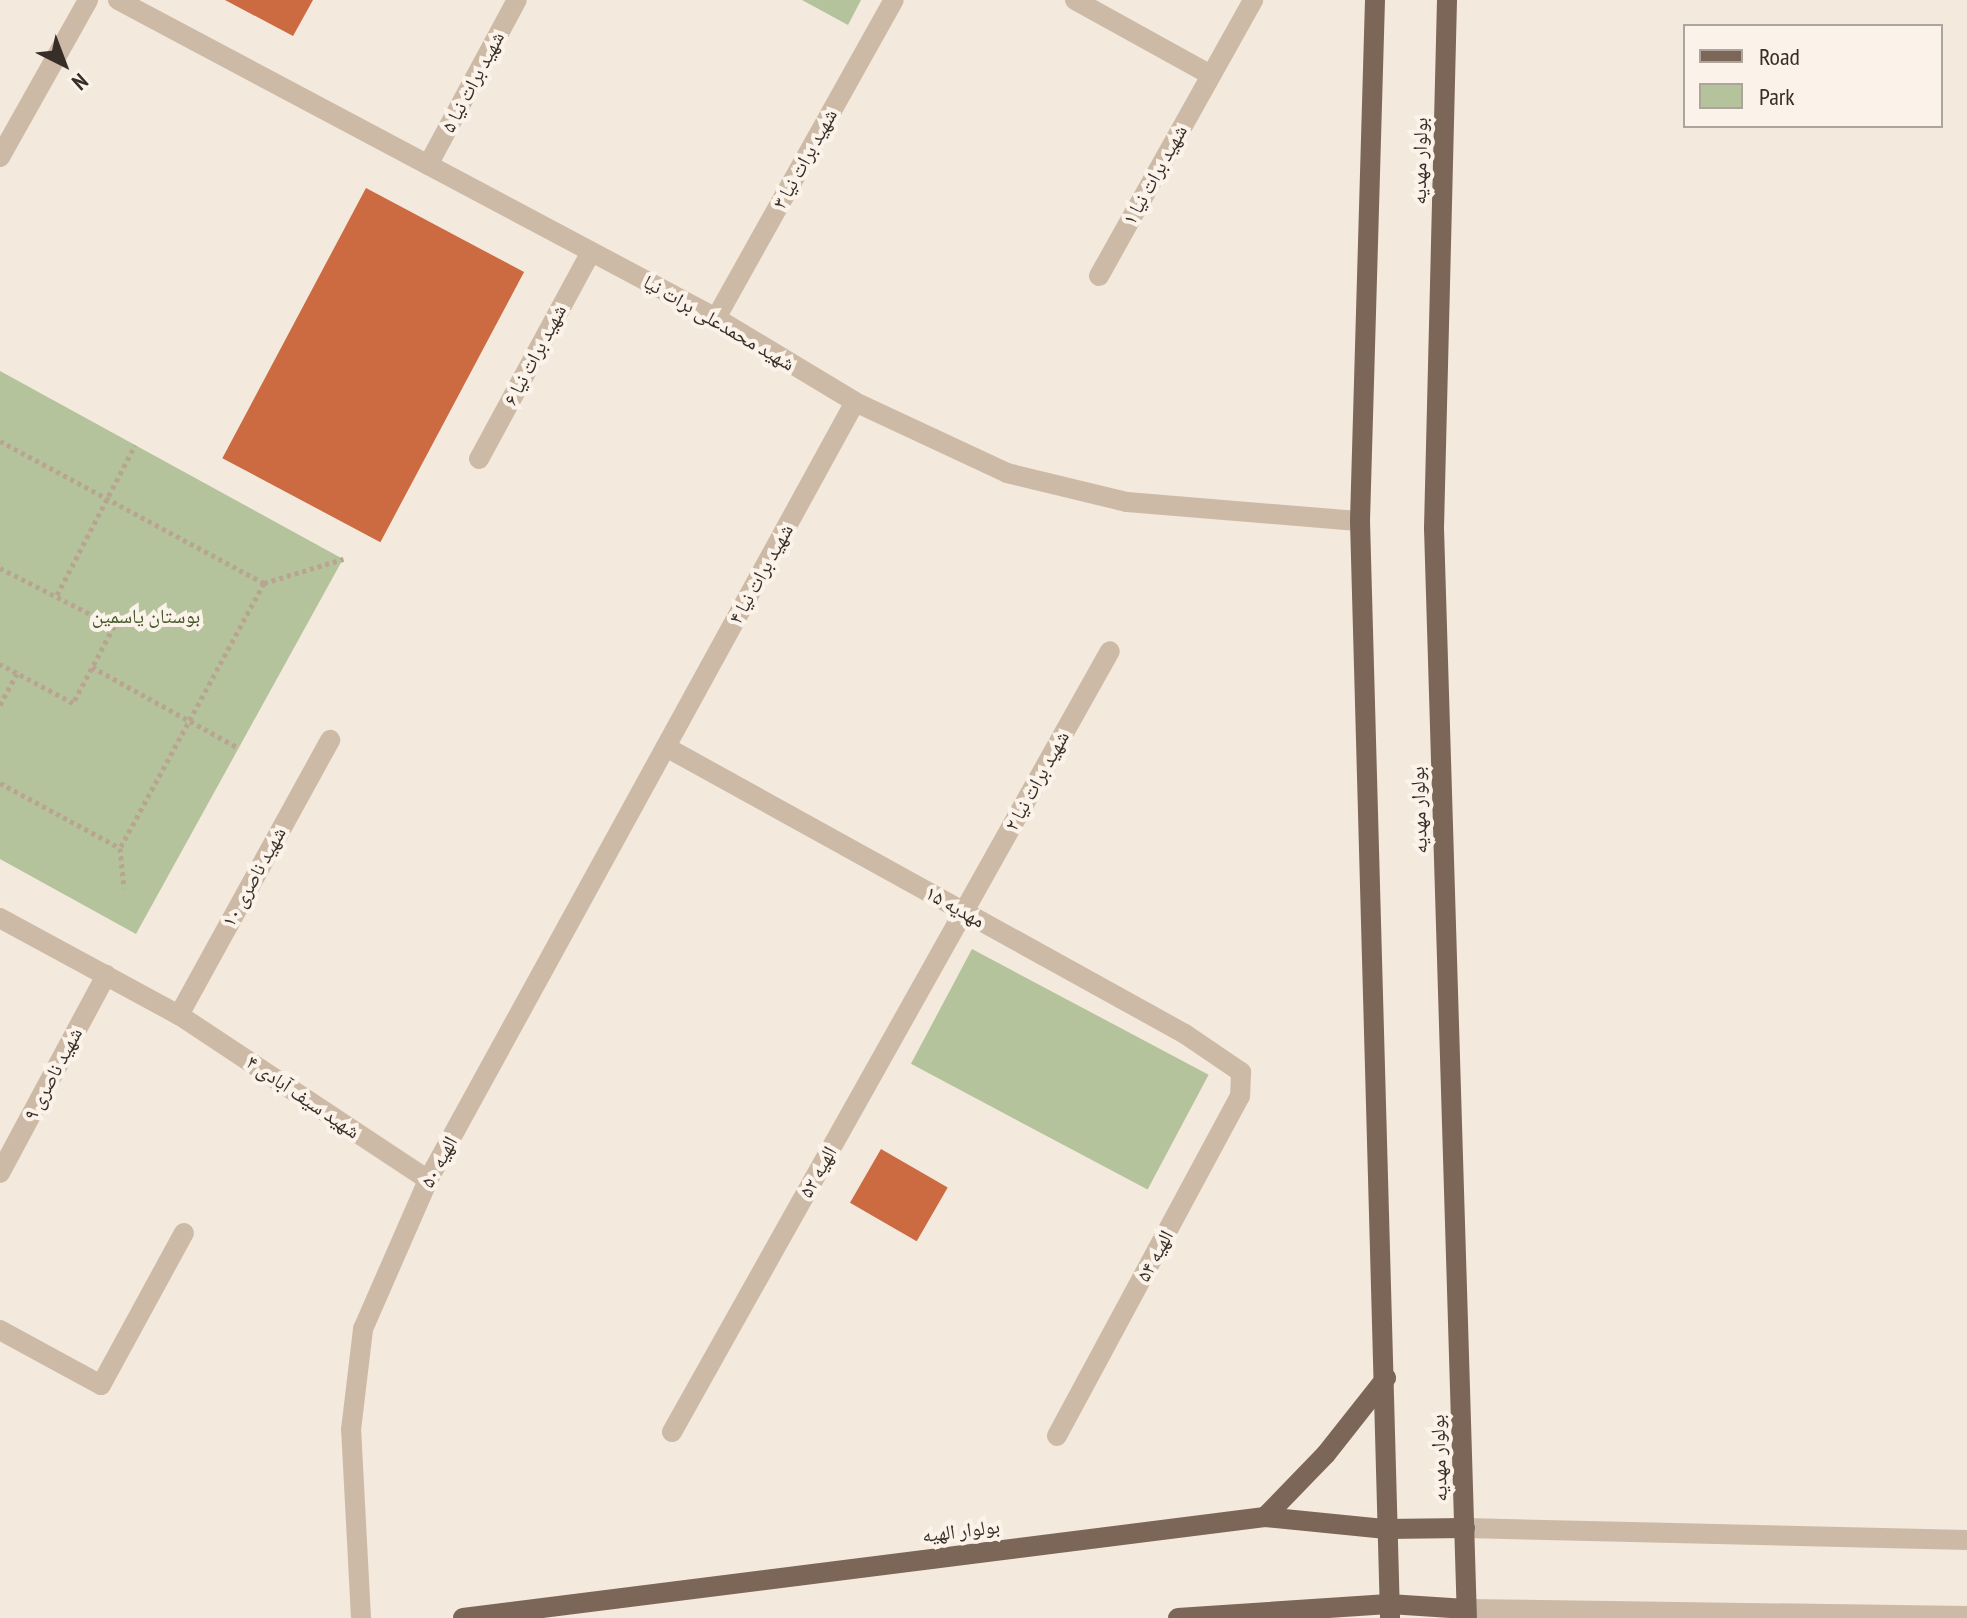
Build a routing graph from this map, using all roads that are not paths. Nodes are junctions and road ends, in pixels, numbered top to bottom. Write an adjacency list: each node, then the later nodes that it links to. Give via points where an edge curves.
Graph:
1 (88, 0): 10 (street)
2 (118, 0): 11 (street, شهید محمدعلی برات نیا)
3 (517, 0): 11 (street, شهید برات نیا ۵)
4 (894, 0): 14 (street, شهید برات نیا ۳)
5 (1075, 0): 9 (street)
6 (1253, 0): 9 (street, شهید برات نیا ۱)
7 (1375, 0): 17 (main road)
8 (1447, 0): 34 (main road, بولوار مهدیه, via 1434,528)
9 (1211, 75): 13 (street, شهید برات نیا ۱)
10 (0, 157)
11 (428, 165): 12 (street, شهید محمدعلی برات نیا)
12 (591, 252): 14 (street, شهید محمدعلی برات نیا); 16 (street, شهید برات نیا ۶)
13 (1099, 276)
14 (716, 318): 15 (street, شهید محمدعلی برات نیا)
15 (855, 402): 17 (street, شهید محمدعلی برات نیا, via 1007,473 1127,502); 20 (street, شهید برات نیا ۴)
16 (479, 459)
17 (1360, 521): 30 (main road)
18 (1110, 651): 21 (street, شهید برات نیا ۲)
19 (330, 740): 24 (street, شهید ناصری ۱۰)
20 (666, 747): 21 (street, مهدیه ۱۵); 27 (street, الهیه ۵۰)
21 (964, 911): 25 (street, مهدیه ۱۵, via 1185,1034); 31 (street, الهیه ۵۲)
22 (0, 918): 23 (street, شهید سیف آبادی ۴)
23 (106, 975): 24 (street, شهید سیف آبادی ۴); 26 (street, شهید ناصری ۹)
24 (179, 1015): 27 (street, شهید سیف آبادی ۴)
25 (1241, 1072): 32 (street, الهیه ۵۴, via 1240,1096)
26 (0, 1173)
27 (428, 1180): 41 (street, الهیه ۵۰, via 363,1329 351,1430)
28 (184, 1233): 29 (street, via 101,1385)
29 (0, 1330)
30 (1386, 1378): 33 (main road, via 1326,1454); 35 (main road)
31 (672, 1432)
32 (1057, 1436)
33 (1265, 1517): 35 (main road, بولوار الهیه); 42 (main road, بولوار الهیه)
34 (1465, 1528): 35 (main road, بولوار الهیه); 36 (street); 38 (main road, بولوار مهدیه)
35 (1386, 1529): 37 (main road)
36 (1967, 1540)
37 (1390, 1611): 38 (main road); 39 (main road)
38 (1467, 1614): 40 (street)
39 (1238, 1615): 43 (main road)
40 (1967, 1616)
41 (361, 1618)
42 (463, 1618)
43 (1178, 1618)

